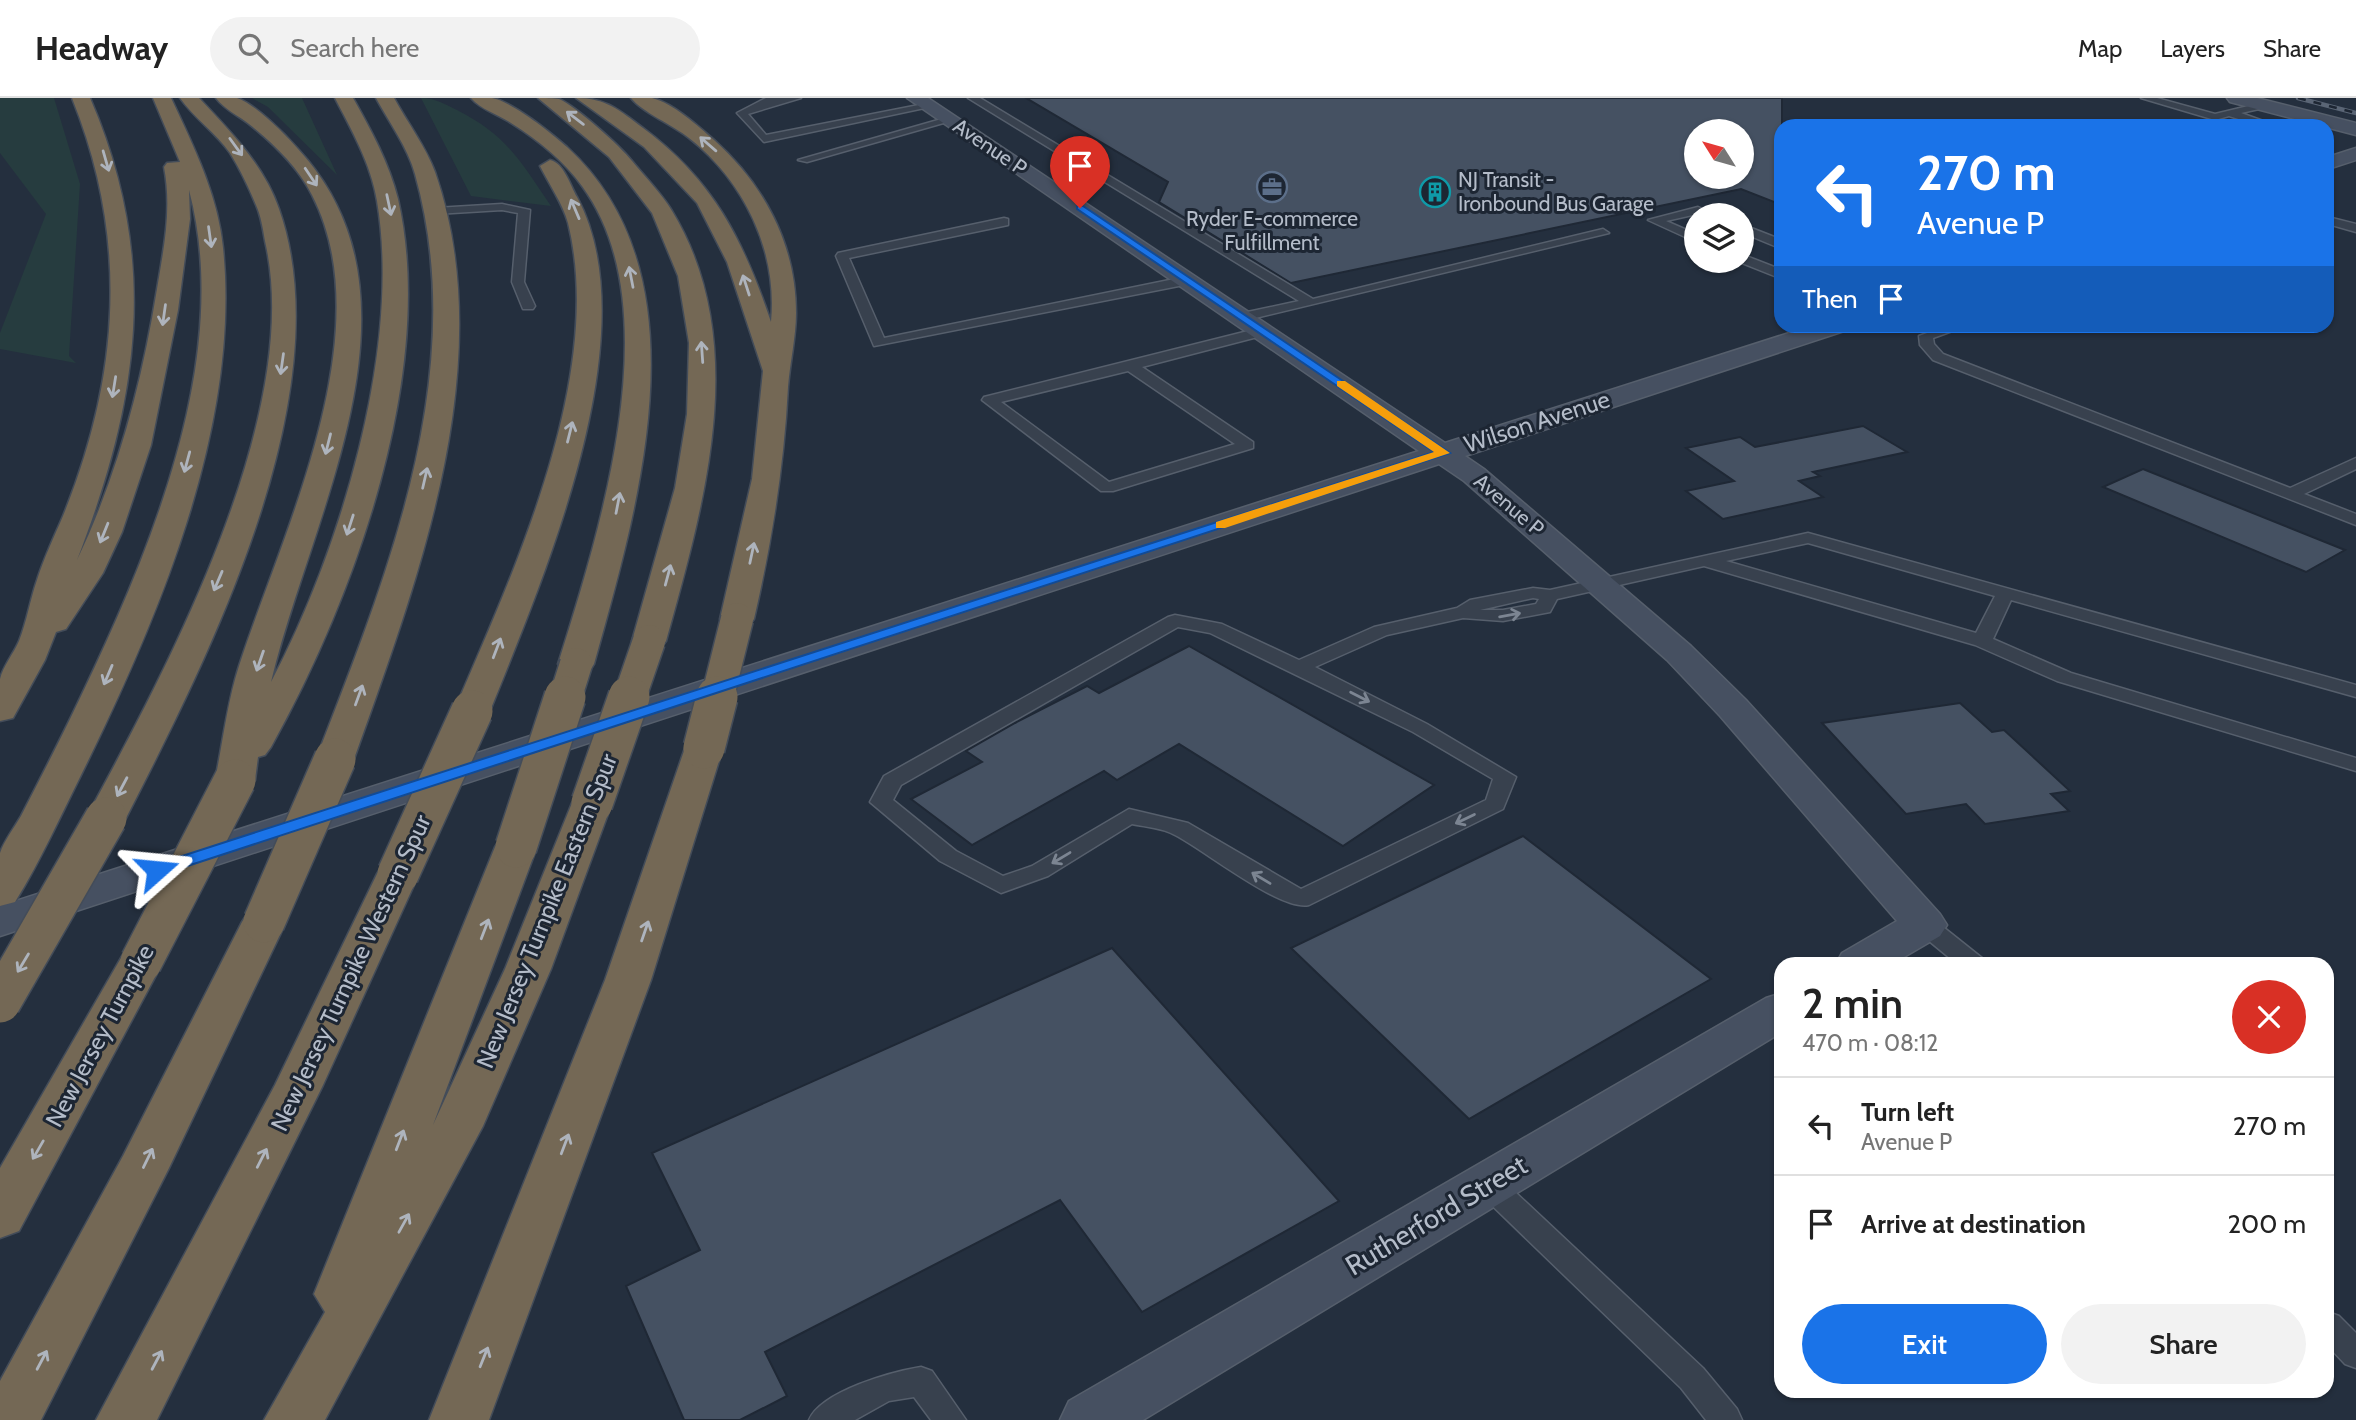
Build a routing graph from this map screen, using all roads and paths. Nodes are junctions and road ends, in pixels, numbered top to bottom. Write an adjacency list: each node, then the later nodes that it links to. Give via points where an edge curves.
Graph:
1 (80, 98): 56 (highway, one-way to 56, via 102,146 117,206 123,281 120,336 112,400 96,463 35,643)
2 (162, 98): 16 (highway)
3 (225, 98): 60 (highway, one-way to 60, via 281,141 321,192 340,240 347,307 344,366 328,446 300,546 256,668)
4 (344, 98): 60 (highway, one-way to 60, via 378,166 392,220 396,285 388,376 359,495 324,598 298,663)
5 (385, 98): 27 (highway, via 412,144)
6 (480, 98): 19 (highway, New Jersey Turnpike Western Spur)
7 (547, 98): 72 (highway, New Jersey Turnpike Eastern Spur, one-way to 7, bridge, via 458,1126 528,969 649,641 685,509 701,422 702,349 693,289 673,230 643,181 609,145)
8 (585, 98): 46 (highway, one-way to 8, via 732,246 706,200 649,141)
9 (640, 98): 46 (highway, one-way to 9, via 785,309 769,224 754,195 704,140)
10 (796, 98): 13 (lane)
11 (973, 98): 39 (lane)
12 (2146, 98): 15 (lane, via 2215,117)
13 (770, 100): 14 (lane, via 742,113 764,139)
14 (923, 102): 20 (street, Avenue P)
15 (2232, 106): 17 (lane); 18 (street, via 2264,105)
16 (180, 108): 23 (highway, via 165,145); 66 (highway, one-way to 66, bridge, via 214,120 239,149 270,209 282,253 283,363 269,435 228,556 180,671 106,818)
17 (2258, 119)
18 (2318, 119)
19 (515, 120): 72 (highway, New Jersey Turnpike Western Spur, one-way to 19, bridge, via 516,847 602,572 627,454 635,377 634,296 618,230 598,194 555,144); 74 (highway, New Jersey Turnpike Western Spur, one-way to 19, bridge, via 299,1085 398,874 472,711 548,510 571,428 590,324 590,266 580,219 561,180)
20 (949, 120): 25 (lane); 38 (street, Avenue P)
21 (2334, 123): 22 (street)
22 (2356, 129)
23 (176, 150): 56 (highway, one-way to 56, via 179,219 141,426 86,575); 61 (highway, one-way to 61, via 205,207 212,251 213,320 201,405 181,485 130,623 74,751)
24 (2356, 154): 26 (street)
25 (803, 160)
26 (2334, 161)
27 (436, 211): 40 (lane, via 524,210 518,282); 73 (highway, one-way to 27, bridge, via 143,1168 264,922 335,759 403,565 436,424 447,320)
28 (1684, 213): 33 (lane, via 1654,220)
29 (1004, 222): 38 (lane, via 842,256 878,343)
30 (2334, 222): 31 (lane)
31 (2356, 228)
32 (1603, 233): 39 (lane)
33 (1684, 233)
34 (1754, 233): 35 (lane)
35 (1774, 242)
36 (1754, 263): 37 (lane)
37 (1774, 272)
38 (1189, 281): 41 (street, Avenue P)
39 (1311, 303): 41 (lane)
40 (528, 306)
41 (1243, 317): 42 (street, Avenue P)
42 (1264, 331): 45 (lane); 47 (street, Avenue P)
43 (1813, 333): 47 (street, Wilson Avenue)
44 (1936, 333): 49 (lane, via 1926,336 1927,345 1938,357)
45 (1130, 366): 45 (lane, via 1040,388 989,400 1107,488 1247,445)
46 (776, 373): 75 (highway, one-way to 46, bridge, via 628,980 704,748 766,482)
47 (1444, 453): 52 (street, Avenue P); 62 (street, Wilson Avenue)
48 (2356, 463): 49 (lane)
49 (2291, 494): 50 (lane)
50 (2356, 520)
51 (1707, 561): 52 (lane); 53 (lane, via 1808,538); 54 (lane)
52 (1603, 584): 55 (lane, via 1550,595 1544,608 1516,614 1489,619 1463,612 1381,631); 63 (street, Avenue P, via 1733,708)
53 (2005, 593): 54 (lane); 57 (lane)
54 (1982, 641): 59 (lane, via 2064,677)
55 (1299, 667): 55 (lane, one-way to 55, via 1505,777 1495,804 1301,899 1181,828 1129,816 1040,870 1000,885 948,856 881,802 892,781 1175,621 1215,628)
56 (21, 670): 58 (highway)
57 (2356, 691)
58 (0, 710)
59 (2356, 765)
60 (235, 780): 69 (highway, New Jersey Turnpike, one-way to 69, bridge)
61 (0, 892)
62 (0, 921)
63 (1925, 925): 64 (street); 65 (lane)
64 (1870, 957)
65 (1964, 957)
66 (0, 1002)
67 (1774, 1015): 68 (street, Rutherford Street)
68 (1488, 1184): 78 (street, Rutherford Street); 79 (lane, via 1692,1378)
69 (0, 1216)
70 (2334, 1332): 71 (lane)
71 (2356, 1354)
72 (296, 1415)
73 (10, 1420)
74 (126, 1420)
75 (458, 1420)
76 (825, 1420): 77 (lane, via 883,1388 921,1381)
77 (950, 1420)
78 (1090, 1420)
79 (1726, 1420)

